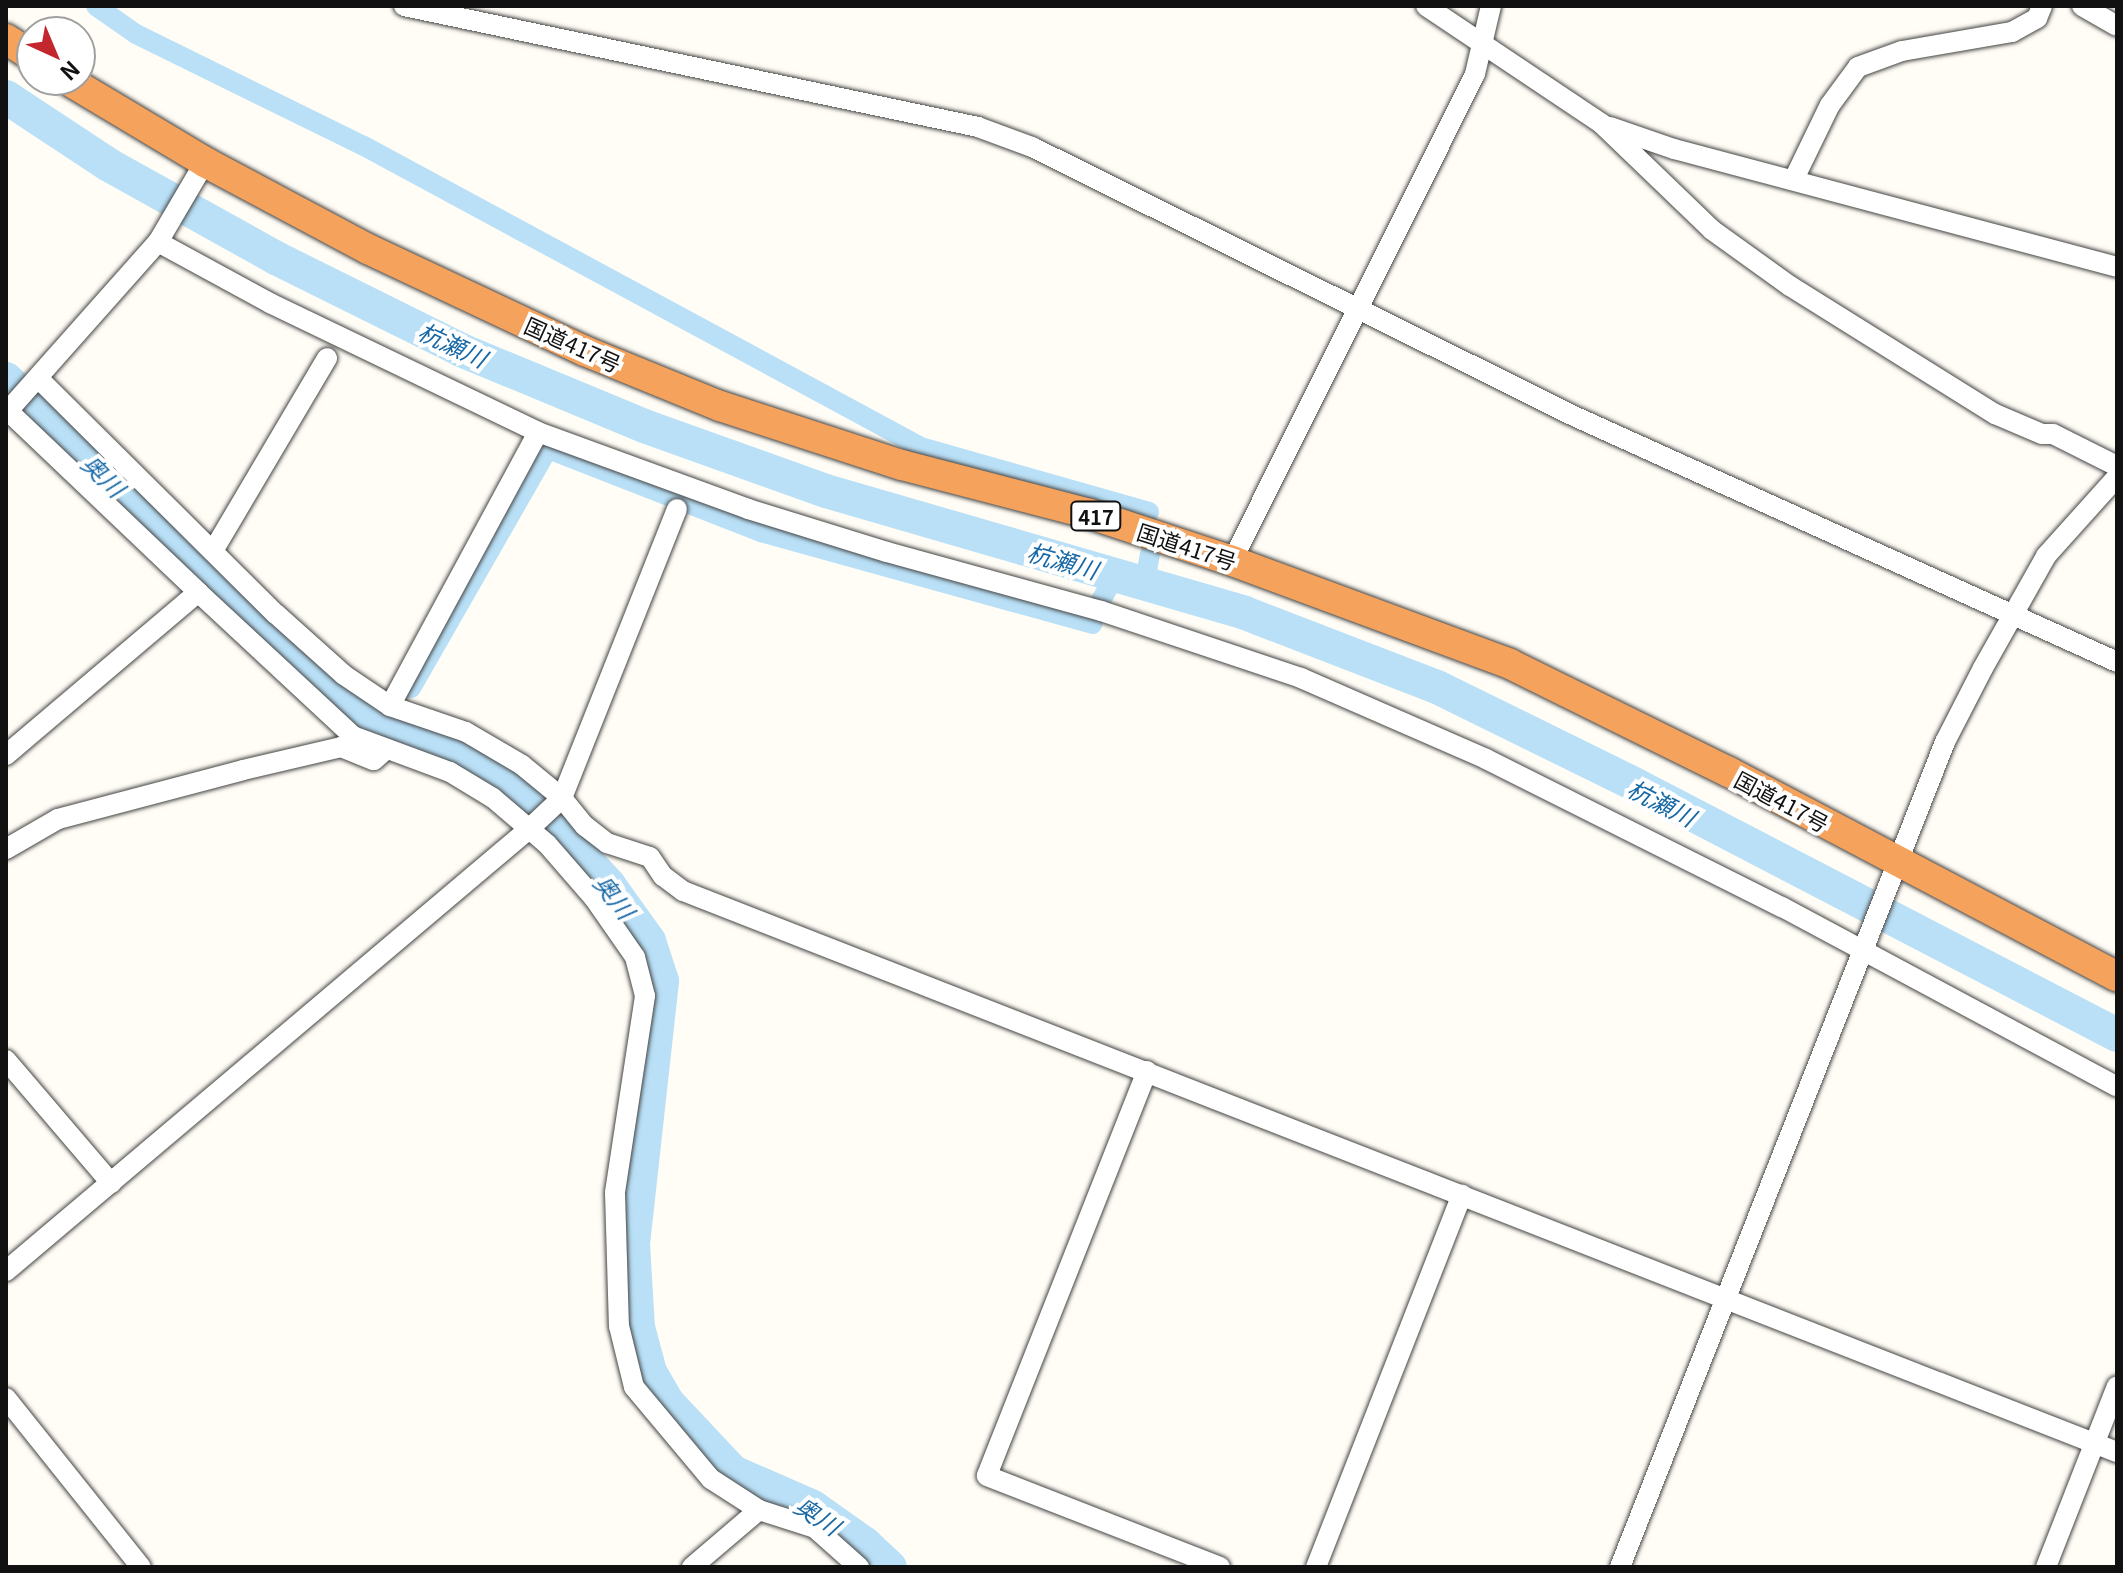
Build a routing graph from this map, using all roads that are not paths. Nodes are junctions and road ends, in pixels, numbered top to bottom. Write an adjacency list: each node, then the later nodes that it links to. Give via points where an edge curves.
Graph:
1 (404, 6): 14 (street, via 978,127 1032,147)
2 (1426, 6): 7 (street)
3 (1491, 6): 7 (street)
4 (2042, 6): 11 (street, via 2037,18 2012,32 1902,51 1858,67 1830,105)
5 (2082, 6): 6 (street)
6 (2117, 26)
7 (1484, 43): 9 (street); 14 (street, via 1475,74)
8 (93, 96): 10 (highway, 国道417号 / 417)
9 (1602, 124): 11 (street, via 1674,149); 19 (street, via 1712,230 1790,286 1995,414 2053,434)
10 (202, 167): 12 (street); 23 (highway, 国道417号 / 417, via 585,351 720,406)
11 (1794, 179): 13 (street)
12 (161, 238): 16 (street); 18 (street, via 389,362)
13 (2117, 267)
14 (1358, 309): 23 (street); 25 (street, via 1576,417)
15 (327, 358): 22 (street)
16 (38, 378): 17 (street); 22 (street)
17 (8, 410): 24 (street)
18 (538, 432): 27 (street); 34 (street, via 748,509 1101,611 1301,678 1486,759)
19 (2117, 466)
20 (2117, 477): 25 (street, via 2046,556)
21 (677, 509): 30 (street)
22 (213, 551): 27 (street, via 344,675)
23 (1232, 561): 33 (highway, 国道417号 / 417, via 1510,664 1729,772)
24 (198, 592): 28 (street, via 353,736); 29 (street)
25 (2011, 616): 26 (street); 33 (street, via 1945,742)
26 (2117, 662)
27 (390, 706): 30 (street, via 466,732 522,765)
28 (385, 750): 31 (street, via 450,772); 32 (street, via 374,760 341,747 166,790 58,819)
29 (6, 755)
30 (562, 798): 31 (street); 37 (street, via 607,843 650,857 683,891)
31 (531, 827): 39 (street); 47 (street, via 594,898 635,957 645,996 615,1193 619,1326 634,1387 711,1479)
32 (6, 849)
33 (1894, 876): 34 (street); 35 (highway, 国道417号 / 417)
34 (1865, 949): 38 (street); 42 (street)
35 (2117, 977)
36 (6, 1060): 39 (street)
37 (1147, 1071): 40 (street); 51 (street, via 987,1476)
38 (2117, 1087)
39 (111, 1183): 41 (street)
40 (1462, 1195): 42 (street); 52 (street)
41 (6, 1271)
42 (1726, 1299): 45 (street); 53 (street)
43 (2117, 1386): 45 (street)
44 (6, 1398): 48 (street)
45 (2095, 1443): 46 (street); 54 (street)
46 (2117, 1452)
47 (759, 1510): 49 (street); 50 (street, via 815,1528)
48 (141, 1567)
49 (692, 1567)
50 (859, 1567)
51 (1220, 1567)
52 (1316, 1567)
53 (1620, 1567)
54 (2046, 1567)

